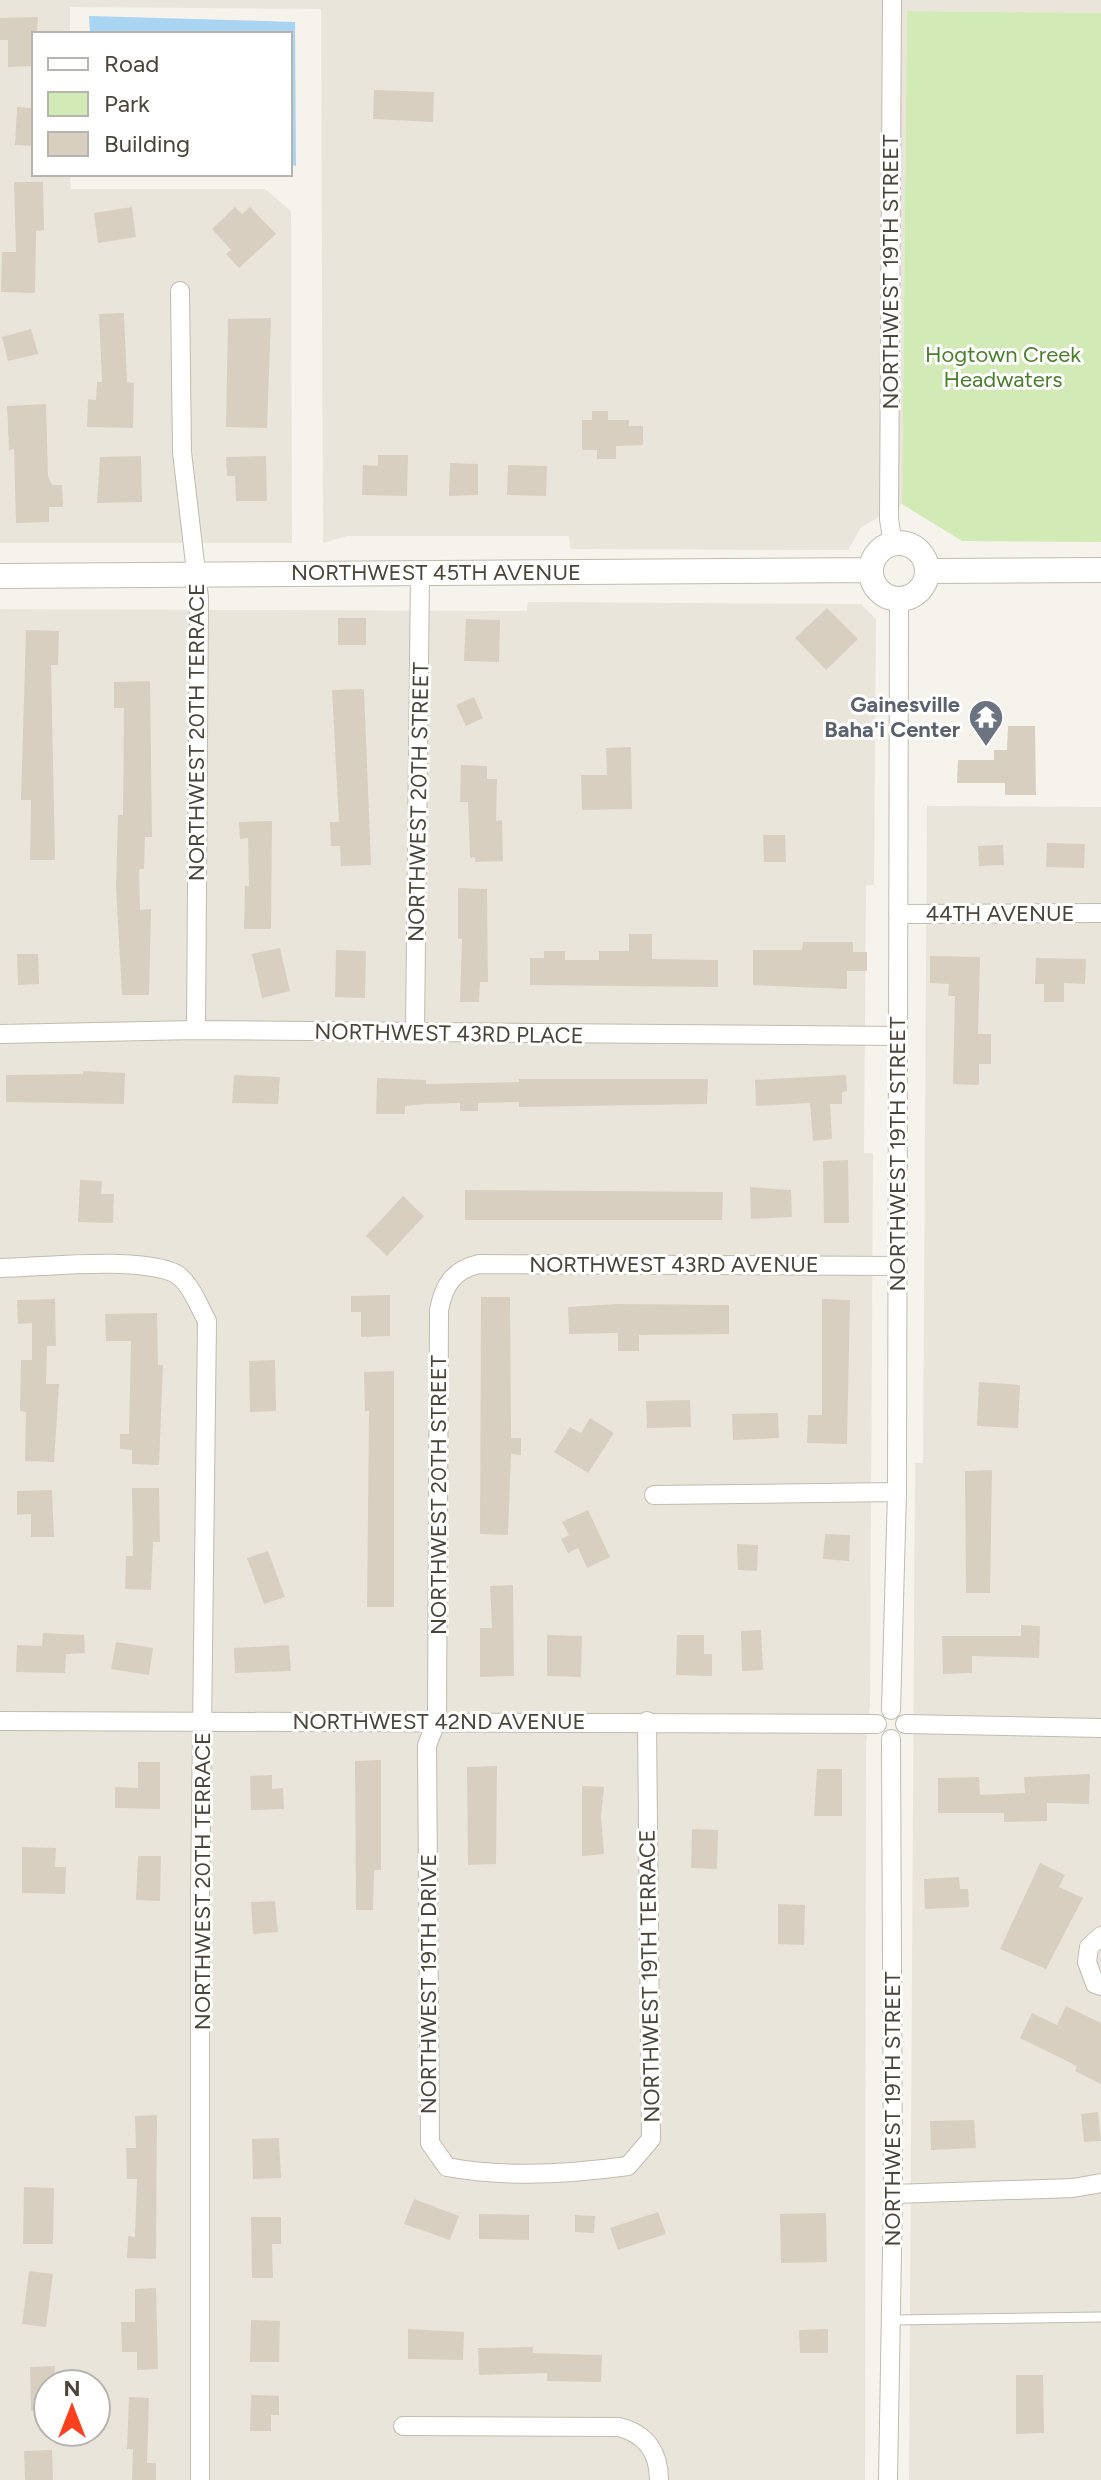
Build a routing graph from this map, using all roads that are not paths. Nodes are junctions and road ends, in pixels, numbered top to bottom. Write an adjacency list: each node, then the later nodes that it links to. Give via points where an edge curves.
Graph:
1 (892, 0): 3 (street, NORTHWEST 19TH STREET)
2 (180, 291): 8 (street, NORTHWEST 20TH TERRACE, via 182,452)
3 (893, 544): 4 (street, via 880,551); 6 (street, via 919,551)
4 (871, 570): 7 (street, NORTHWEST 45TH AVENUE); 10 (street, via 879,590)
5 (1101, 570): 6 (street)
6 (927, 571): 10 (street, via 919,591)
7 (420, 572): 8 (street, NORTHWEST 45TH AVENUE); 14 (street, NORTHWEST 20TH STREET)
8 (196, 574): 9 (street, NORTHWEST 45TH AVENUE); 13 (street, NORTHWEST 20TH TERRACE)
9 (0, 576)
10 (899, 598): 12 (street, NORTHWEST 19TH STREET)
11 (1101, 913): 12 (street, 44TH AVENUE)
12 (898, 914): 16 (street, NORTHWEST 19TH STREET)
13 (196, 1030): 14 (street, NORTHWEST 43RD PLACE); 15 (street, NORTHWEST 43RD PLACE)
14 (415, 1032): 16 (street, NORTHWEST 43RD PLACE)
15 (0, 1034)
16 (897, 1036): 17 (street, NORTHWEST 19TH STREET)
17 (897, 1266): 19 (street, NORTHWEST 43RD AVENUE, via 479,1264); 20 (street, NORTHWEST 19TH STREET)
18 (0, 1268): 25 (street, NORTHWEST 20TH TERRACE, via 124,1266 174,1272 207,1321)
19 (453, 1274): 23 (street, NORTHWEST 20TH STREET, via 442,1291 439,1310)
20 (897, 1492): 21 (street); 22 (street, NORTHWEST 19TH STREET)
21 (654, 1495)
22 (891, 1710): 27 (street, via 881,1714); 28 (street, via 901,1714)
23 (437, 1720): 25 (street, NORTHWEST 42ND AVENUE); 26 (street, NORTHWEST 42ND AVENUE); 33 (street, NORTHWEST 19TH DRIVE, via 427,1745 430,2143 447,2167)
24 (0, 1721): 25 (street, NORTHWEST 42ND AVENUE)
25 (203, 1721): 39 (street, NORTHWEST 20TH TERRACE)
26 (647, 1721): 27 (street, NORTHWEST 42ND AVENUE); 33 (street, NORTHWEST 19TH TERRACE, via 651,2139 628,2166)
27 (877, 1724): 30 (street)
28 (905, 1724): 29 (street); 30 (street)
29 (1101, 1728)
30 (891, 1739): 35 (street, NORTHWEST 19TH STREET)
31 (1101, 1936): 32 (street, via 1089,1947 1087,1962 1095,1984)
32 (1101, 1986)
33 (523, 2172)
34 (1101, 2183): 35 (street)
35 (893, 2194): 37 (street, NORTHWEST 19TH STREET)
36 (1101, 2317): 37 (lane)
37 (892, 2320): 41 (street, NORTHWEST 19TH STREET)
38 (403, 2426): 40 (street, via 619,2427 646,2439 659,2461)
39 (200, 2480)
40 (659, 2480)
41 (888, 2480)

